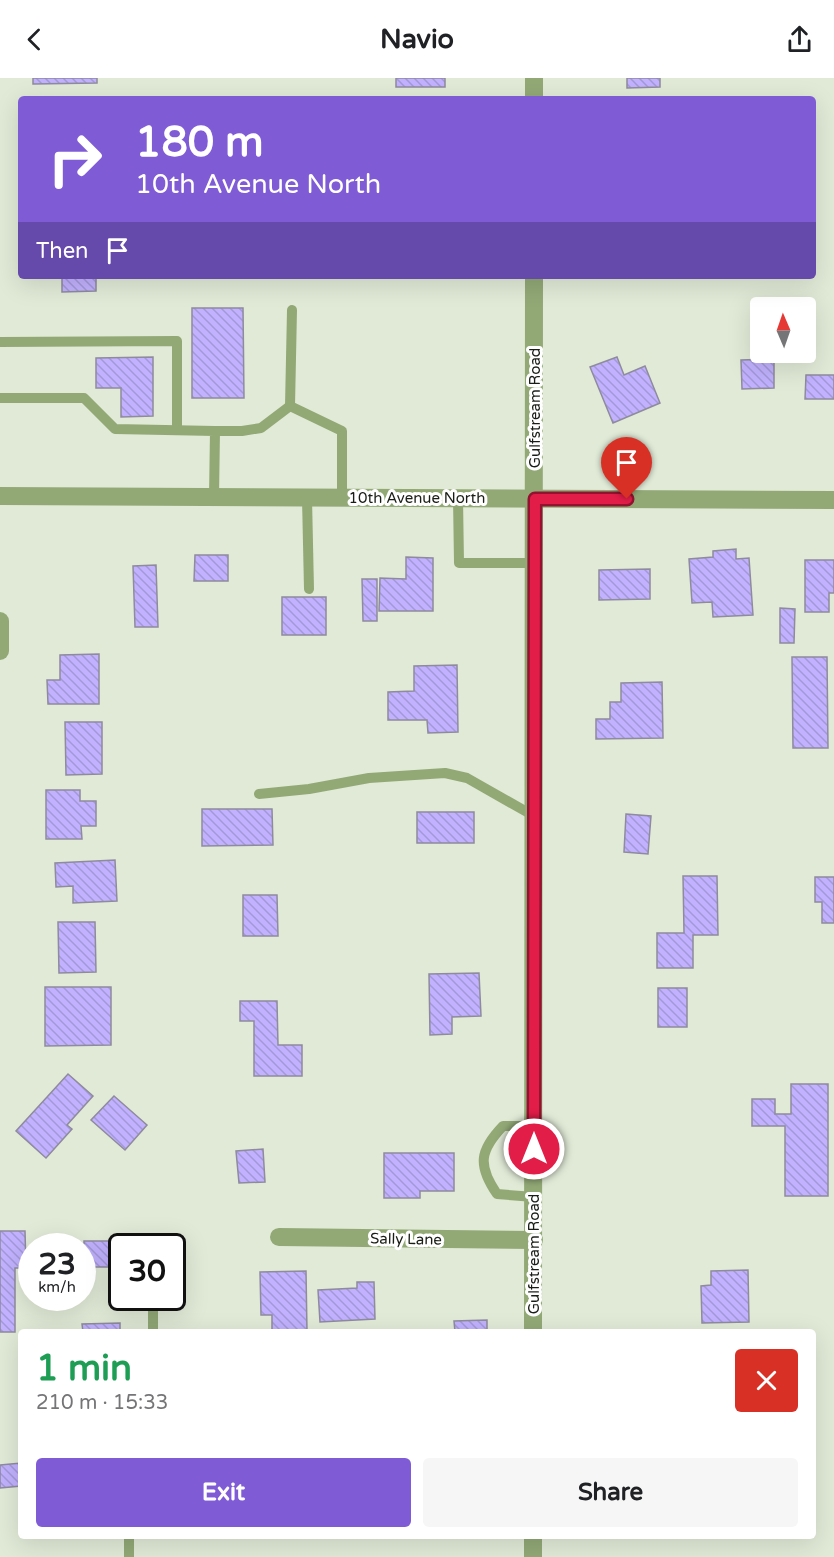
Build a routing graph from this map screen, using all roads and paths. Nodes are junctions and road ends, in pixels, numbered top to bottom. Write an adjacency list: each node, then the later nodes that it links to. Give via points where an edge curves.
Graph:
1 (534, 78): 2 (street)
2 (534, 96)
3 (534, 279): 15 (street, Gulfstream Road)
4 (292, 310): 7 (lane)
5 (0, 342): 8 (lane, via 177,341)
6 (0, 398): 8 (lane, via 84,398 115,429)
7 (290, 406): 9 (lane, via 261,428); 13 (lane, via 342,431)
8 (177, 430): 9 (lane)
9 (214, 431): 11 (lane)
10 (0, 496): 11 (street, 10th Avenue North)
11 (214, 497): 12 (street, 10th Avenue North)
12 (307, 498): 13 (street, 10th Avenue North); 18 (lane)
13 (342, 498): 14 (street, 10th Avenue North)
14 (458, 498): 15 (street, 10th Avenue North); 17 (lane, via 459,563)
15 (535, 499): 16 (street, 10th Avenue North); 17 (street, Gulfstream Road)
16 (834, 500)
17 (535, 563): 22 (street, Gulfstream Road)
18 (309, 589)
19 (0, 621): 20 (street)
20 (0, 651)
21 (259, 794): 22 (lane, via 369,778 445,773 467,778)
22 (534, 816): 23 (street, Gulfstream Road)
23 (534, 1126): 24 (street, Gulfstream Road); 24 (lane, via 503,1126 488,1142 484,1155 489,1182 497,1194)
24 (534, 1197): 26 (street, Gulfstream Road)
25 (279, 1238): 26 (street, Sally Lane)
26 (534, 1240): 29 (street, Gulfstream Road)
27 (153, 1311): 28 (lane)
28 (153, 1329)
29 (534, 1329)
30 (129, 1539): 32 (lane)
31 (533, 1539): 33 (street)
32 (129, 1557)
33 (533, 1557)

